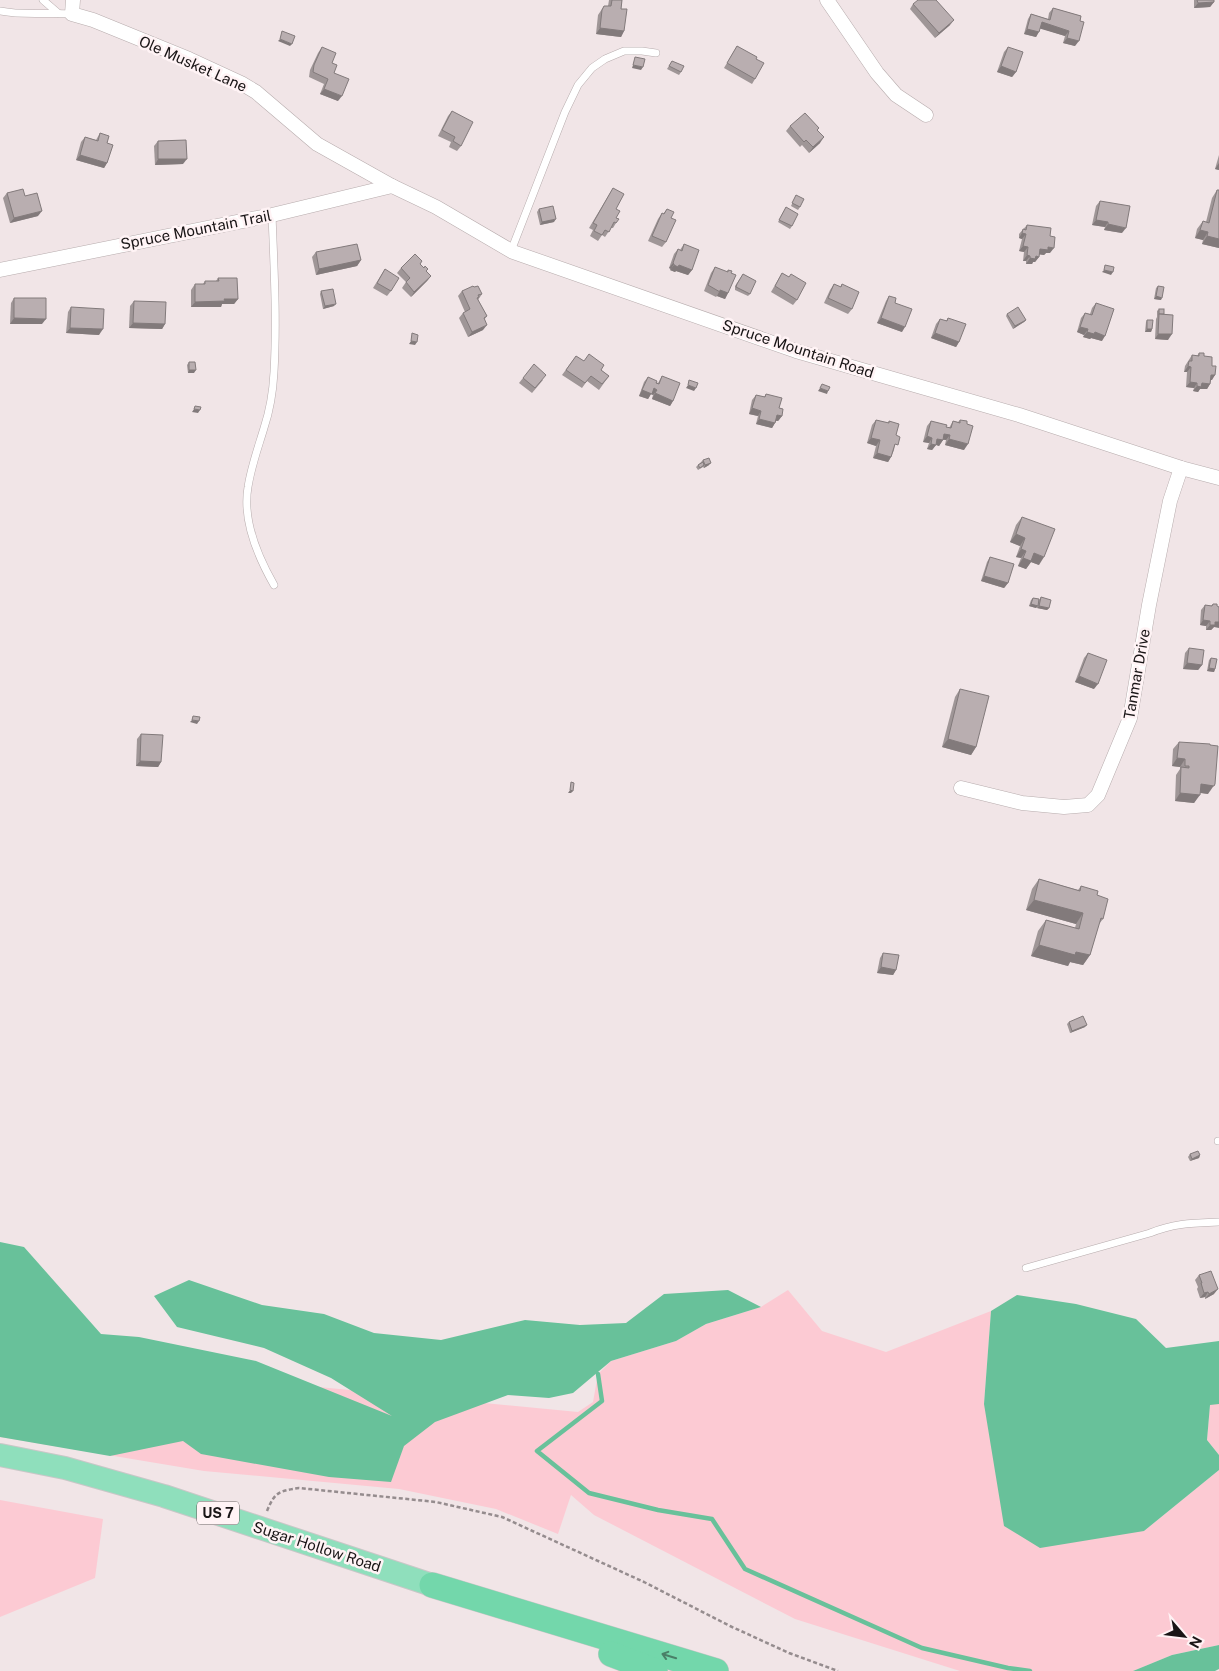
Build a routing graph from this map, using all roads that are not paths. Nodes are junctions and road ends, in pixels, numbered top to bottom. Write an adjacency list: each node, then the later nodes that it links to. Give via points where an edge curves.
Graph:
1 (43, 0): 3 (lane)
2 (827, 0): 6 (street, via 883,81 896,95)
3 (68, 9): 4 (lane, via 27,15); 7 (street, Ole Musket Lane, via 241,83 317,144)
4 (0, 11)
5 (656, 53): 9 (lane, via 624,51 604,59 578,85)
6 (926, 115)
7 (392, 186): 8 (street, Spruce Mountain Trail); 9 (street, Spruce Mountain Road, via 436,207)
8 (272, 215): 10 (street, Spruce Mountain Trail); 13 (lane, via 275,335 272,396 250,476 247,500 258,554)
9 (511, 251): 11 (street, Spruce Mountain Road, via 796,351 1019,416)
10 (0, 270)
11 (1181, 468): 12 (street, Spruce Mountain Road); 14 (street, Tanmar Drive, via 1170,501 1130,718 1098,795 1088,805 1064,807 1022,803)
12 (1219, 478)
13 (274, 586)
14 (961, 788)
15 (1219, 1222): 16 (lane, via 1166,1226)
16 (1026, 1268)
17 (0, 1455): 18 (highway, Sugar Hollow Road / US 7, via 115,1481)
18 (432, 1585): 19 (highway, US 7); 20 (highway, US 7, one-way to 18)
19 (655, 1671)
20 (716, 1671)

